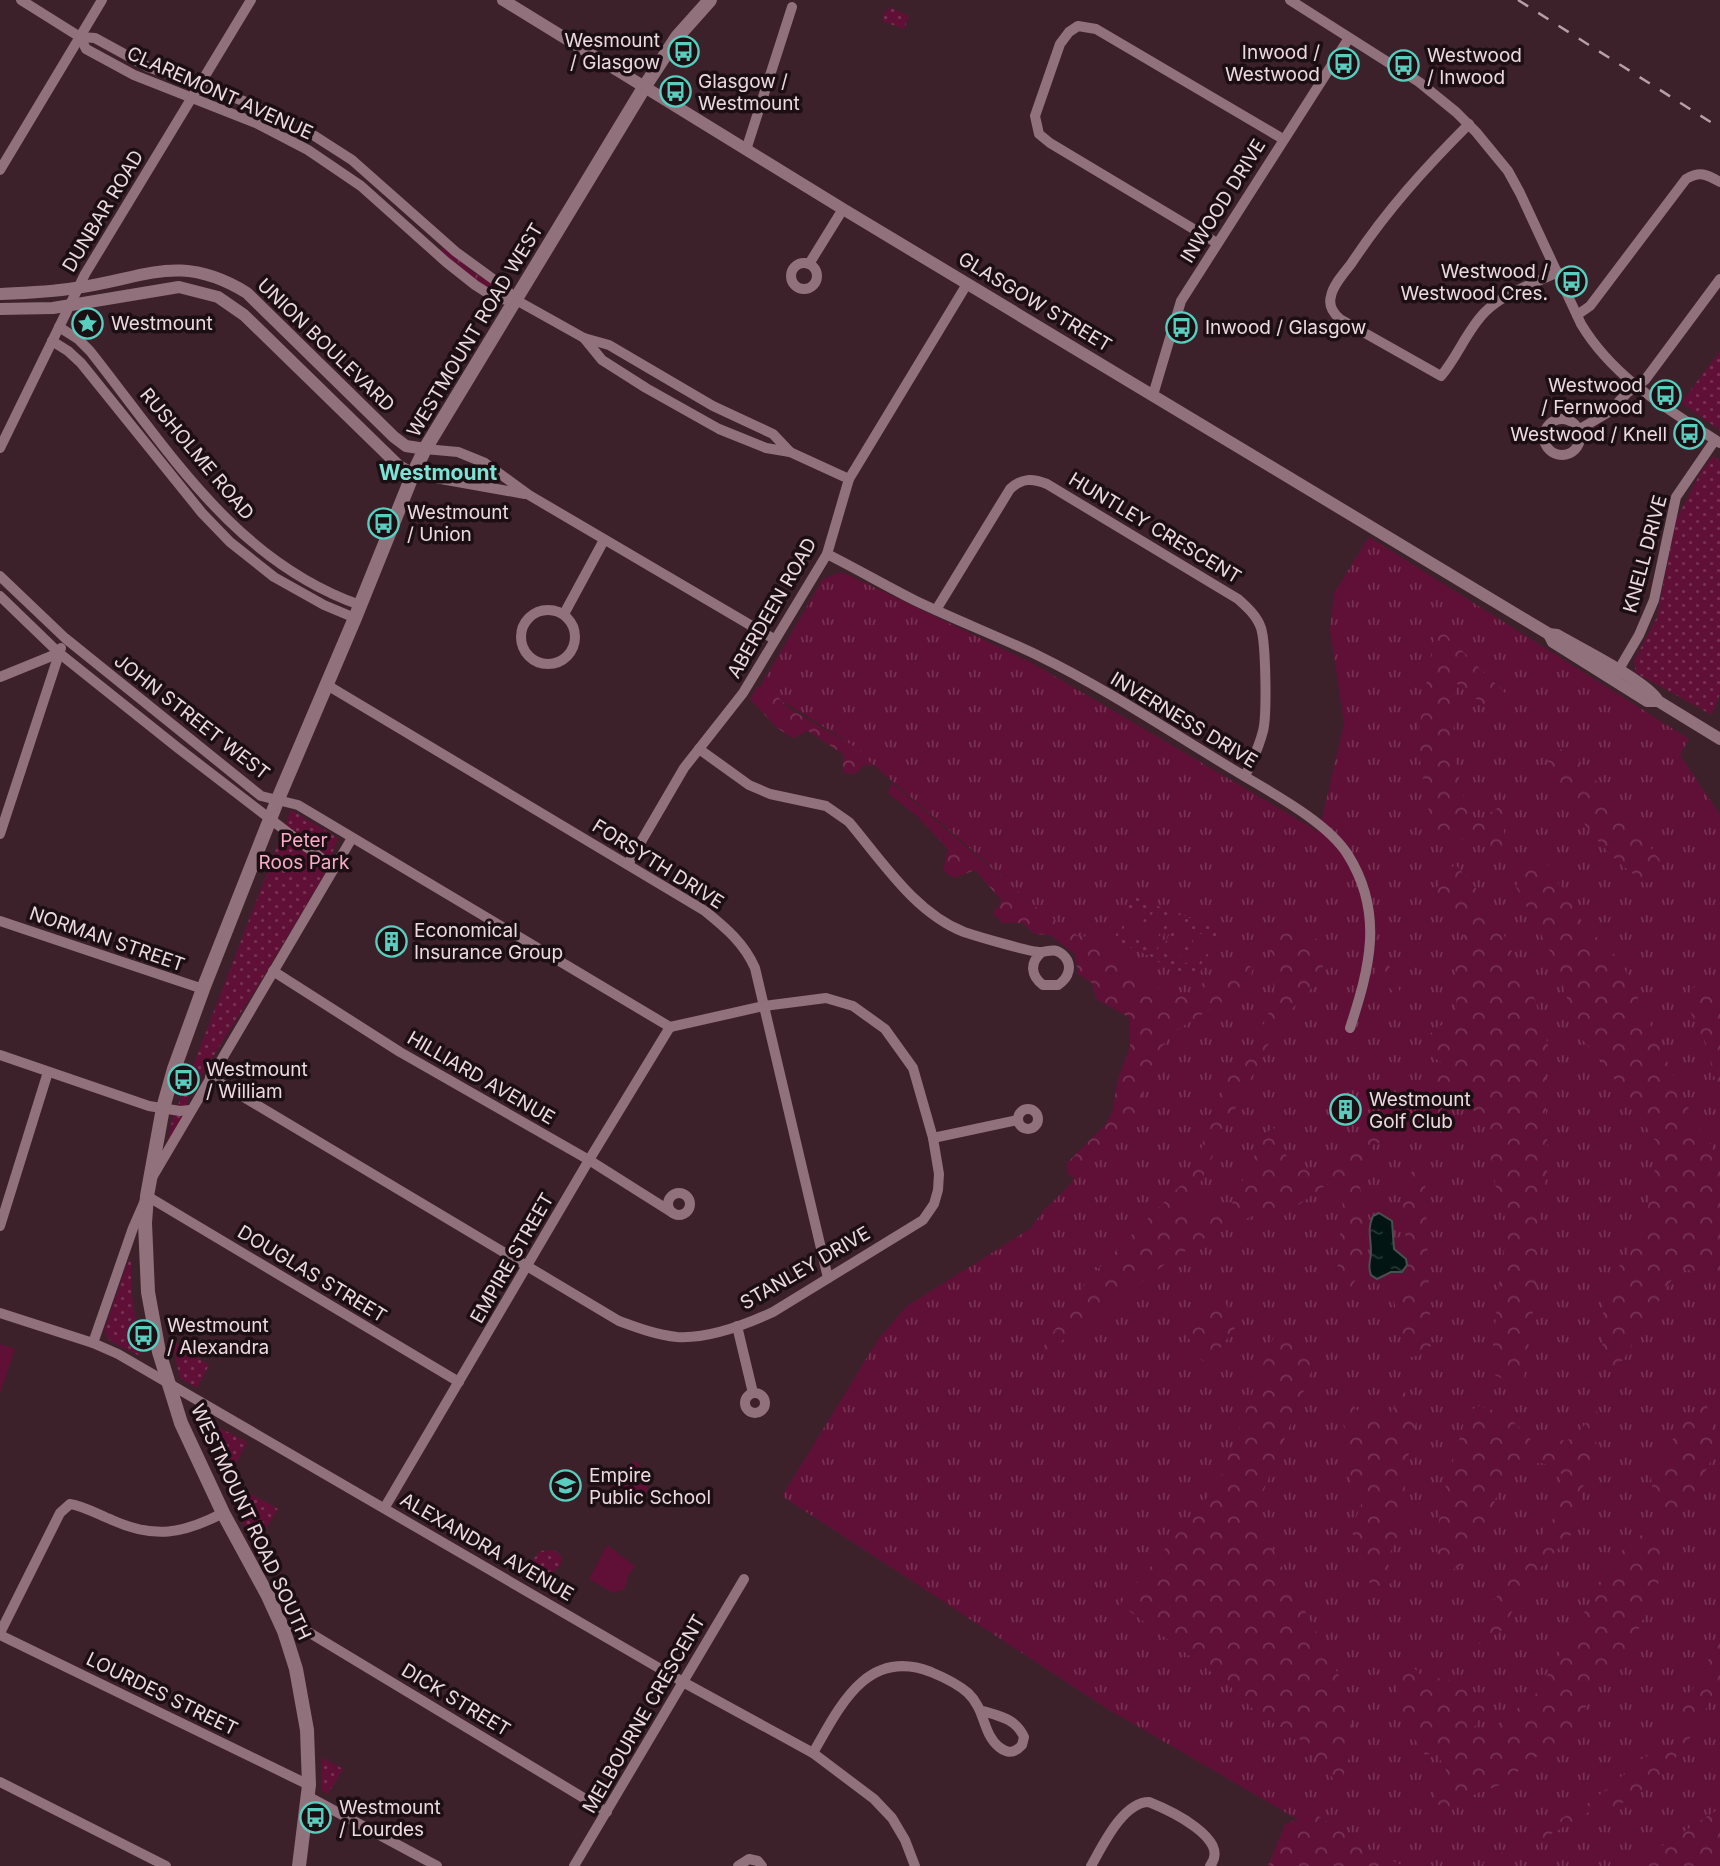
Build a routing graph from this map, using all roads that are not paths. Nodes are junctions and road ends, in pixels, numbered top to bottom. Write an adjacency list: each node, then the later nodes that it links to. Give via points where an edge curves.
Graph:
1 (21, 0): 8 (street, CLAREMONT AVENUE)
2 (102, 0): 8 (street)
3 (250, 0): 10 (street, DUNBAR ROAD)
4 (503, 0): 11 (street, GLASGOW STREET)
5 (710, 0): 11 (main road, WESTMOUNT ROAD WEST, via 677,37)
6 (1290, 0): 9 (street)
7 (792, 8): 15 (street)
8 (80, 37): 10 (street, CLAREMONT AVENUE, via 95,38 148,67); 12 (street, CLAREMONT AVENUE, via 86,49); 16 (street)
9 (1349, 38): 13 (street, via 1419,82); 14 (street, INWOOD DRIVE)
10 (198, 86): 12 (street, DUNBAR ROAD); 26 (street, CLAREMONT AVENUE, via 248,103 331,146)
11 (645, 86): 15 (street, GLASGOW STREET); 26 (main road, WESTMOUNT ROAD WEST)
12 (191, 98): 24 (street, DUNBAR ROAD); 26 (street, CLAREMONT AVENUE, via 308,150 361,186 475,285 497,299)
13 (1469, 124): 21 (street, via 1508,171); 21 (street, via 1378,222 1331,292 1331,307 1340,319 1441,376 1483,313 1500,299)
14 (1283, 139): 19 (street, INWOOD DRIVE); 19 (street, via 1096,29 1078,26 1065,37 1035,116 1039,134)
15 (746, 150): 18 (street, GLASGOW STREET)
16 (0, 170)
17 (1720, 182): 29 (street, via 1705,173 1686,179 1590,306)
18 (843, 209): 20 (street); 23 (street, GLASGOW STREET)
19 (1217, 243): 34 (street, INWOOD DRIVE, via 1181,301)
20 (809, 264)
21 (1558, 272): 29 (street)
22 (1720, 279): 33 (street, via 1645,380)
23 (967, 284): 34 (street, GLASGOW STREET); 41 (street, ABERDEEN ROAD)
24 (78, 288): 25 (street, UNION BOULEVARD); 27 (street, DUNBAR ROAD); 38 (street, UNION BOULEVARD, via 158,270 200,273 232,284 261,306 394,436 406,446)
25 (0, 294)
26 (516, 300): 31 (street, CLAREMONT AVENUE); 38 (main road, WESTMOUNT ROAD WEST)
27 (68, 306): 28 (street, UNION BOULEVARD); 30 (street, DUNBAR ROAD); 40 (street, UNION BOULEVARD, via 179,287 218,297 244,315 399,466)
28 (0, 309)
29 (1577, 315): 33 (street, via 1594,345)
30 (59, 327): 32 (street, DUNBAR ROAD); 48 (street, RUSHOLME ROAD, via 90,351 213,506 240,533 282,566)
31 (584, 338): 39 (street, CLAREMONT AVENUE, via 609,345 713,406 773,434); 39 (street, CLAREMONT AVENUE, via 602,360 670,402 719,429)
32 (52, 341): 37 (street, DUNBAR ROAD); 48 (street, RUSHOLME ROAD, via 81,363 230,542 274,577 324,606)
33 (1635, 387): 35 (street, via 1609,412); 36 (street)
34 (1153, 395): 53 (street, GLASGOW STREET, via 1557,635)
35 (1578, 430)
36 (1718, 442): 53 (street, KNELL DRIVE, via 1676,497 1654,600)
37 (0, 448)
38 (425, 449): 40 (main road, WESTMOUNT ROAD WEST); 42 (street, UNION BOULEVARD, via 458,452 485,463)
39 (789, 452): 41 (street, CLAREMONT AVENUE)
40 (413, 474): 42 (street, UNION BOULEVARD); 48 (main road, WESTMOUNT ROAD WEST)
41 (849, 479): 44 (street, ABERDEEN ROAD)
42 (528, 495): 43 (street, UNION BOULEVARD)
43 (604, 540): 49 (street); 51 (street, UNION BOULEVARD)
44 (827, 554): 47 (street, INVERNESS DRIVE); 51 (street, ABERDEEN ROAD)
45 (0, 576): 50 (street, JOHN STREET WEST)
46 (0, 596): 52 (street, JOHN STREET WEST)
47 (936, 610): 59 (street, INVERNESS DRIVE, via 1038,655); 59 (street, HUNTLEY CRESCENT, via 1010,489 1024,480 1047,484 1251,611 1261,627 1264,651 1264,728)
48 (358, 612): 55 (main road, WESTMOUNT ROAD WEST)
49 (564, 614): 49 (street, via 538,611 526,621 521,640 531,659 550,664 570,654 576,636)
50 (65, 638): 52 (street); 60 (street, JOHN STREET WEST, via 261,796)
51 (774, 639): 58 (street, ABERDEEN ROAD, via 743,693)
52 (60, 653): 54 (street); 61 (street, JOHN STREET WEST); 62 (street)
53 (1616, 675): 56 (street, GLASGOW STREET, via 1647,701 1658,701)
54 (0, 677)
55 (327, 685): 57 (main road, WESTMOUNT ROAD WEST); 64 (street, FORSYTH DRIVE)
56 (1720, 739)
57 (303, 743): 60 (main road, WESTMOUNT ROAD SOUTH)
58 (699, 749): 64 (street, ABERDEEN ROAD); 67 (street, via 758,789 838,813 912,896 952,927)
59 (1245, 776): 72 (street, INVERNESS DRIVE, via 1324,828 1340,843 1358,874 1371,919 1371,939)
60 (278, 799): 61 (main road, WESTMOUNT ROAD SOUTH); 63 (street, JOHN STREET WEST, via 298,805)
61 (270, 819): 65 (street, JOHN STREET WEST); 69 (main road, WESTMOUNT ROAD SOUTH)
62 (0, 834)
63 (352, 838): 65 (street, WESTMOUNT ROAD SOUTH); 71 (street, JOHN STREET WEST)
64 (628, 864): 70 (street, FORSYTH DRIVE, via 705,911 734,935 749,954)
65 (334, 868): 68 (street, WESTMOUNT ROAD SOUTH)
66 (0, 921): 69 (street, NORMAN STREET)
67 (1042, 952)
68 (273, 971): 75 (street, WESTMOUNT ROAD SOUTH); 80 (street, HILLIARD AVENUE, via 400,1052)
69 (203, 989): 76 (main road, WESTMOUNT ROAD SOUTH)
70 (764, 1006): 71 (street, STANLEY DRIVE); 79 (street, STANLEY DRIVE, via 826,998 853,1006 885,1029 913,1068); 85 (street, FORSYTH DRIVE)
71 (670, 1027): 80 (street, EMPIRE STREET)
72 (1350, 1028)
73 (0, 1055): 74 (street)
74 (48, 1072): 76 (street); 83 (street)
75 (210, 1077): 77 (street, WESTMOUNT ROAD SOUTH); 84 (street, STANLEY DRIVE)
76 (163, 1108): 77 (street); 81 (main road, WESTMOUNT ROAD SOUTH)
77 (190, 1110): 81 (street, WESTMOUNT ROAD SOUTH)
78 (1018, 1120): 79 (street)
79 (933, 1138): 85 (street, STANLEY DRIVE, via 938,1190 923,1220)
80 (589, 1160): 82 (street, HILLIARD AVENUE); 84 (street, EMPIRE STREET)
81 (148, 1189): 88 (street, WESTMOUNT ROAD SOUTH); 89 (street, DOUGLAS STREET); 90 (main road, WESTMOUNT ROAD SOUTH, via 148,1292)
82 (673, 1213)
83 (0, 1226)
84 (527, 1267): 87 (street, STANLEY DRIVE, via 619,1321 646,1331 679,1337); 89 (street, EMPIRE STREET)
85 (828, 1278): 87 (street, STANLEY DRIVE, via 773,1312)
86 (0, 1313): 88 (street, ALEXANDRA AVENUE)
87 (737, 1326): 91 (street)
88 (93, 1343): 90 (street, ALEXANDRA AVENUE)
89 (459, 1382): 92 (street, EMPIRE STREET)
90 (167, 1383): 92 (street, ALEXANDRA AVENUE); 93 (main road, WESTMOUNT ROAD SOUTH)
91 (753, 1393)
92 (385, 1507): 97 (street, ALEXANDRA AVENUE)
93 (223, 1513): 95 (main road, WESTMOUNT ROAD SOUTH); 96 (street, via 166,1533 126,1527 70,1504 60,1513)
94 (744, 1579): 97 (street, MELBOURNE CRESCENT)
95 (284, 1631): 101 (main road, WESTMOUNT ROAD SOUTH, via 307,1730); 102 (street, DICK STREET, via 300,1627)
96 (0, 1634): 101 (street, LOURDES STREET)
97 (683, 1682): 99 (street, ALEXANDRA AVENUE); 102 (street, MELBOURNE CRESCENT)
98 (983, 1711): 98 (street, via 996,1745 1009,1752 1018,1749 1024,1741 1020,1730 1003,1717); 99 (street, via 968,1693 939,1675 900,1664 873,1674 851,1693)
99 (813, 1753): 109 (street, ALEXANDRA AVENUE, via 857,1784 892,1818)
100 (0, 1782): 103 (street)
101 (309, 1791): 104 (main road, WESTMOUNT ROAD SOUTH); 105 (street, LOURDES STREET)
102 (607, 1812): 106 (street, MELBOURNE CRESCENT)
103 (166, 1866)
104 (299, 1866)
105 (438, 1866)
106 (574, 1866)
107 (738, 1866): 108 (street, via 749,1859)
108 (762, 1866)
109 (915, 1866)
110 (1091, 1866): 111 (street, via 1129,1809 1149,1802 1205,1833 1216,1850)
111 (1210, 1866)

